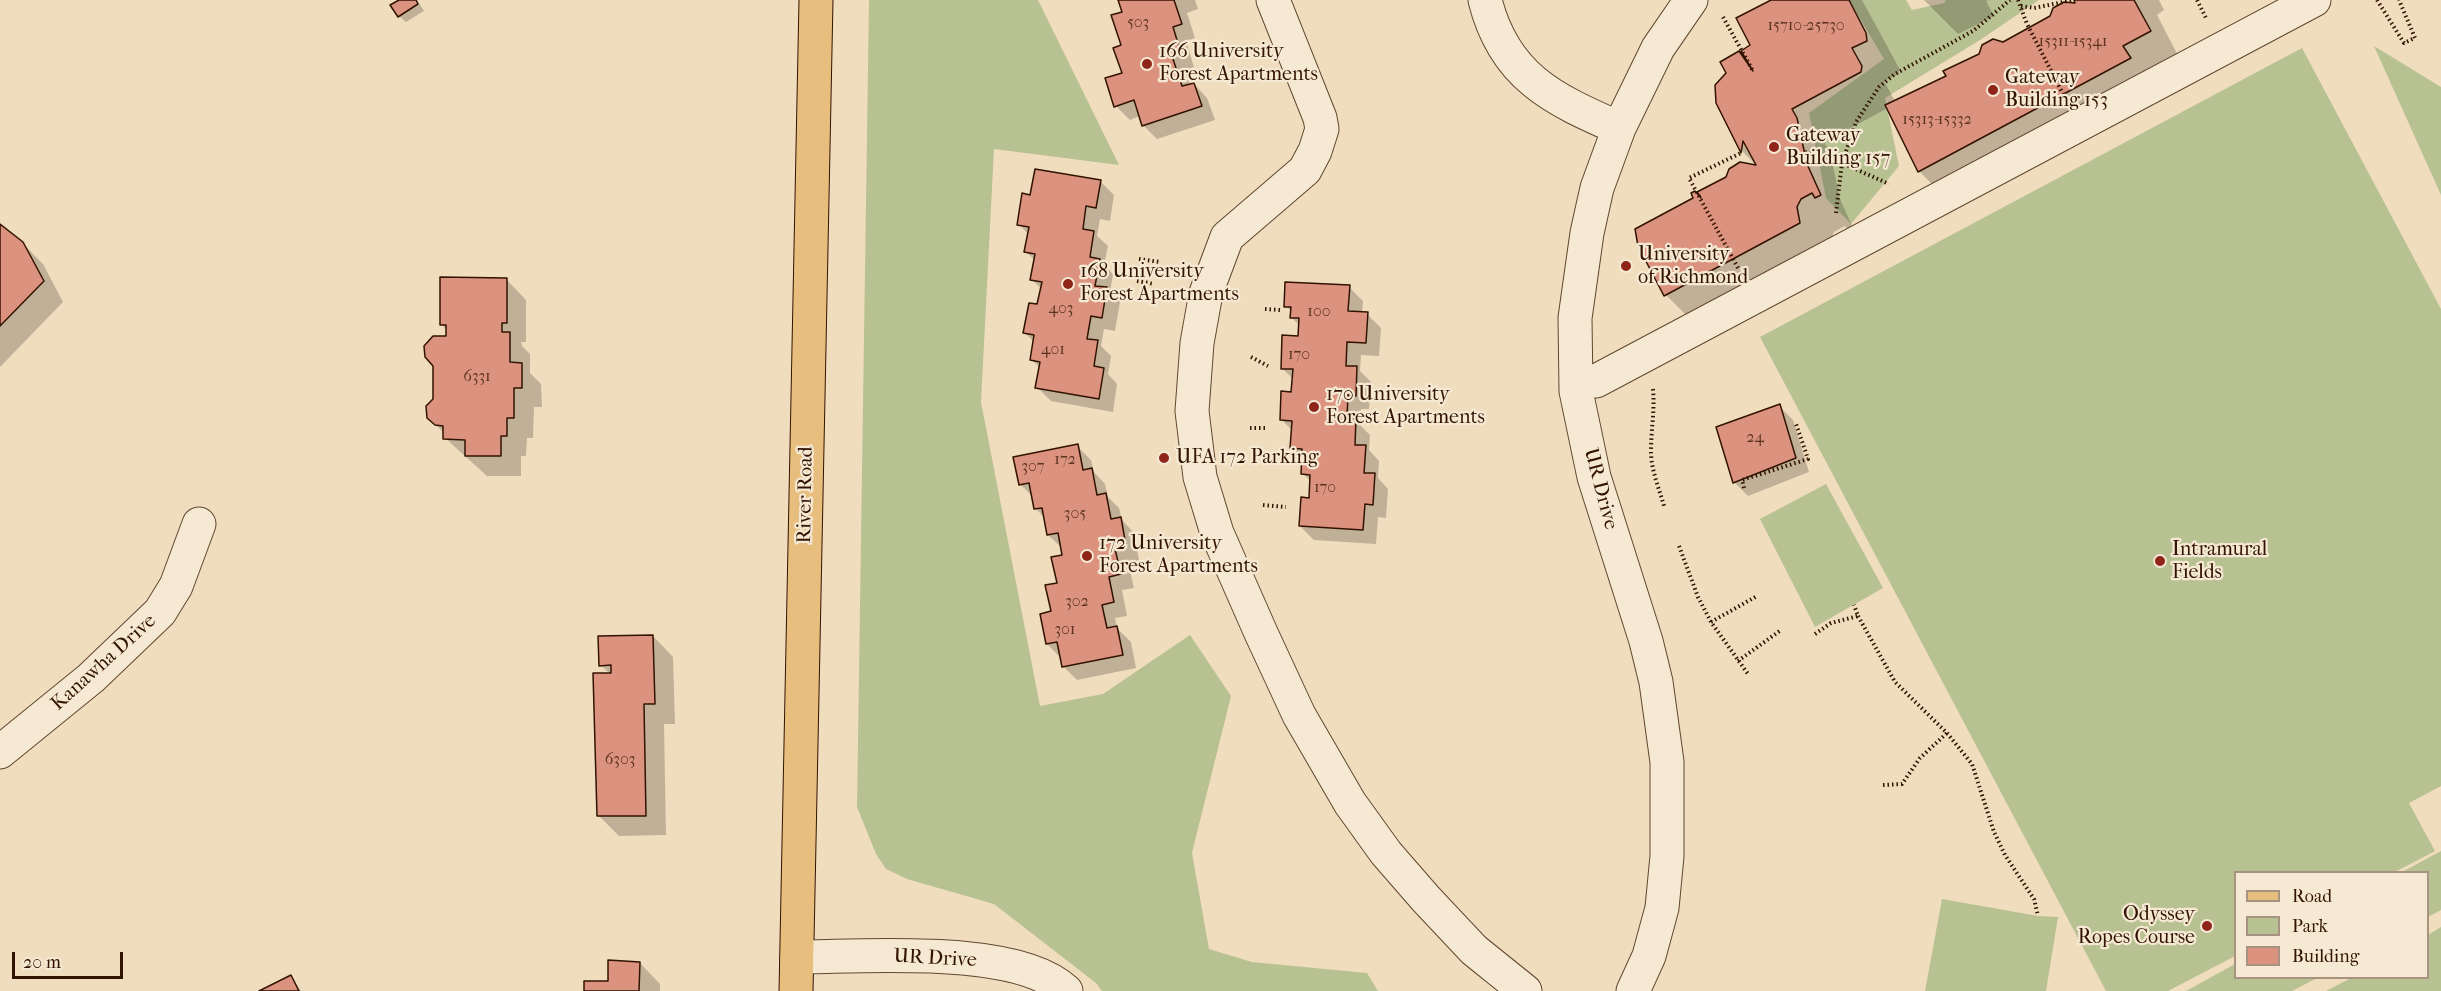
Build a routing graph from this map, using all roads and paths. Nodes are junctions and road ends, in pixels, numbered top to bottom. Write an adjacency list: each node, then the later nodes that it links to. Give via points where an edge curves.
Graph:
1 (816, 0): 55 (main road, River Road)
2 (1273, 0): 58 (street, via 1322,129 1305,170 1227,237 1206,292 1192,411 1200,477 1217,533 1261,633 1299,715 1350,803 1426,899 1474,950)
3 (1485, 0): 15 (street, via 1503,48 1524,74 1552,95)
4 (1691, 0): 15 (street, UR Drive, via 1658,48)
5 (2010, 0): 18 (path, via 1973,31 1879,87 1856,122)
6 (2018, 0): 11 (path)
7 (2073, 0): 11 (path, via 2034,8)
8 (2314, 0): 14 (street)
9 (2377, 0): 10 (path, via 2404,43 2415,38)
10 (2399, 0)
11 (2021, 6): 14 (path)
12 (1722, 15): 13 (path)
13 (1753, 71)
14 (2079, 126): 19 (street)
15 (1618, 128): 59 (street, UR Drive, via 1597,188 1587,233 1575,318 1575,356 1576,390 1594,477 1646,641 1667,762 1667,856 1662,908 1649,956)
16 (1805, 152): 18 (path)
17 (1741, 153): 25 (path, via 1689,178)
18 (1842, 163): 19 (path); 20 (path, via 1836,214)
19 (1931, 202): 20 (street)
20 (1846, 249): 25 (street)
21 (1139, 259): 22 (path)
22 (1160, 262)
23 (1137, 281): 24 (path)
24 (1154, 284)
25 (1753, 298): 29 (street)
26 (1265, 309): 27 (path)
27 (1280, 310)
28 (1251, 357): 30 (path)
29 (1642, 357): 31 (street); 39 (path, via 1654,389 1651,451)
30 (1268, 366)
31 (1596, 381)
32 (1796, 424): 37 (path, via 1808,459 1742,480)
33 (1250, 428): 34 (path)
34 (1265, 428)
35 (1255, 453): 36 (path)
36 (1284, 455)
37 (1744, 488)
38 (1263, 505): 40 (path)
39 (1664, 506)
40 (1286, 507)
41 (199, 524): 52 (street, Kanawha Drive, via 176,586 160,612 91,678)
42 (1679, 546): 46 (path)
43 (1757, 596): 46 (path)
44 (1854, 605): 45 (path)
45 (1858, 616): 48 (path, via 1831,623); 51 (path, via 1895,682)
46 (1711, 622): 49 (path)
47 (1781, 630): 49 (path)
48 (1815, 634)
49 (1738, 661): 50 (path)
50 (1748, 674)
51 (1947, 733): 53 (path, via 1920,758 1902,784); 54 (path, via 1972,764 1994,832 2034,898)
52 (0, 752)
53 (1883, 786)
54 (2038, 916)
55 (797, 957): 56 (main road, River Road); 57 (street, UR Drive, via 932,957 1011,965 1041,974)
56 (796, 991)
57 (1066, 991)
58 (1525, 991)
59 (1633, 991)

